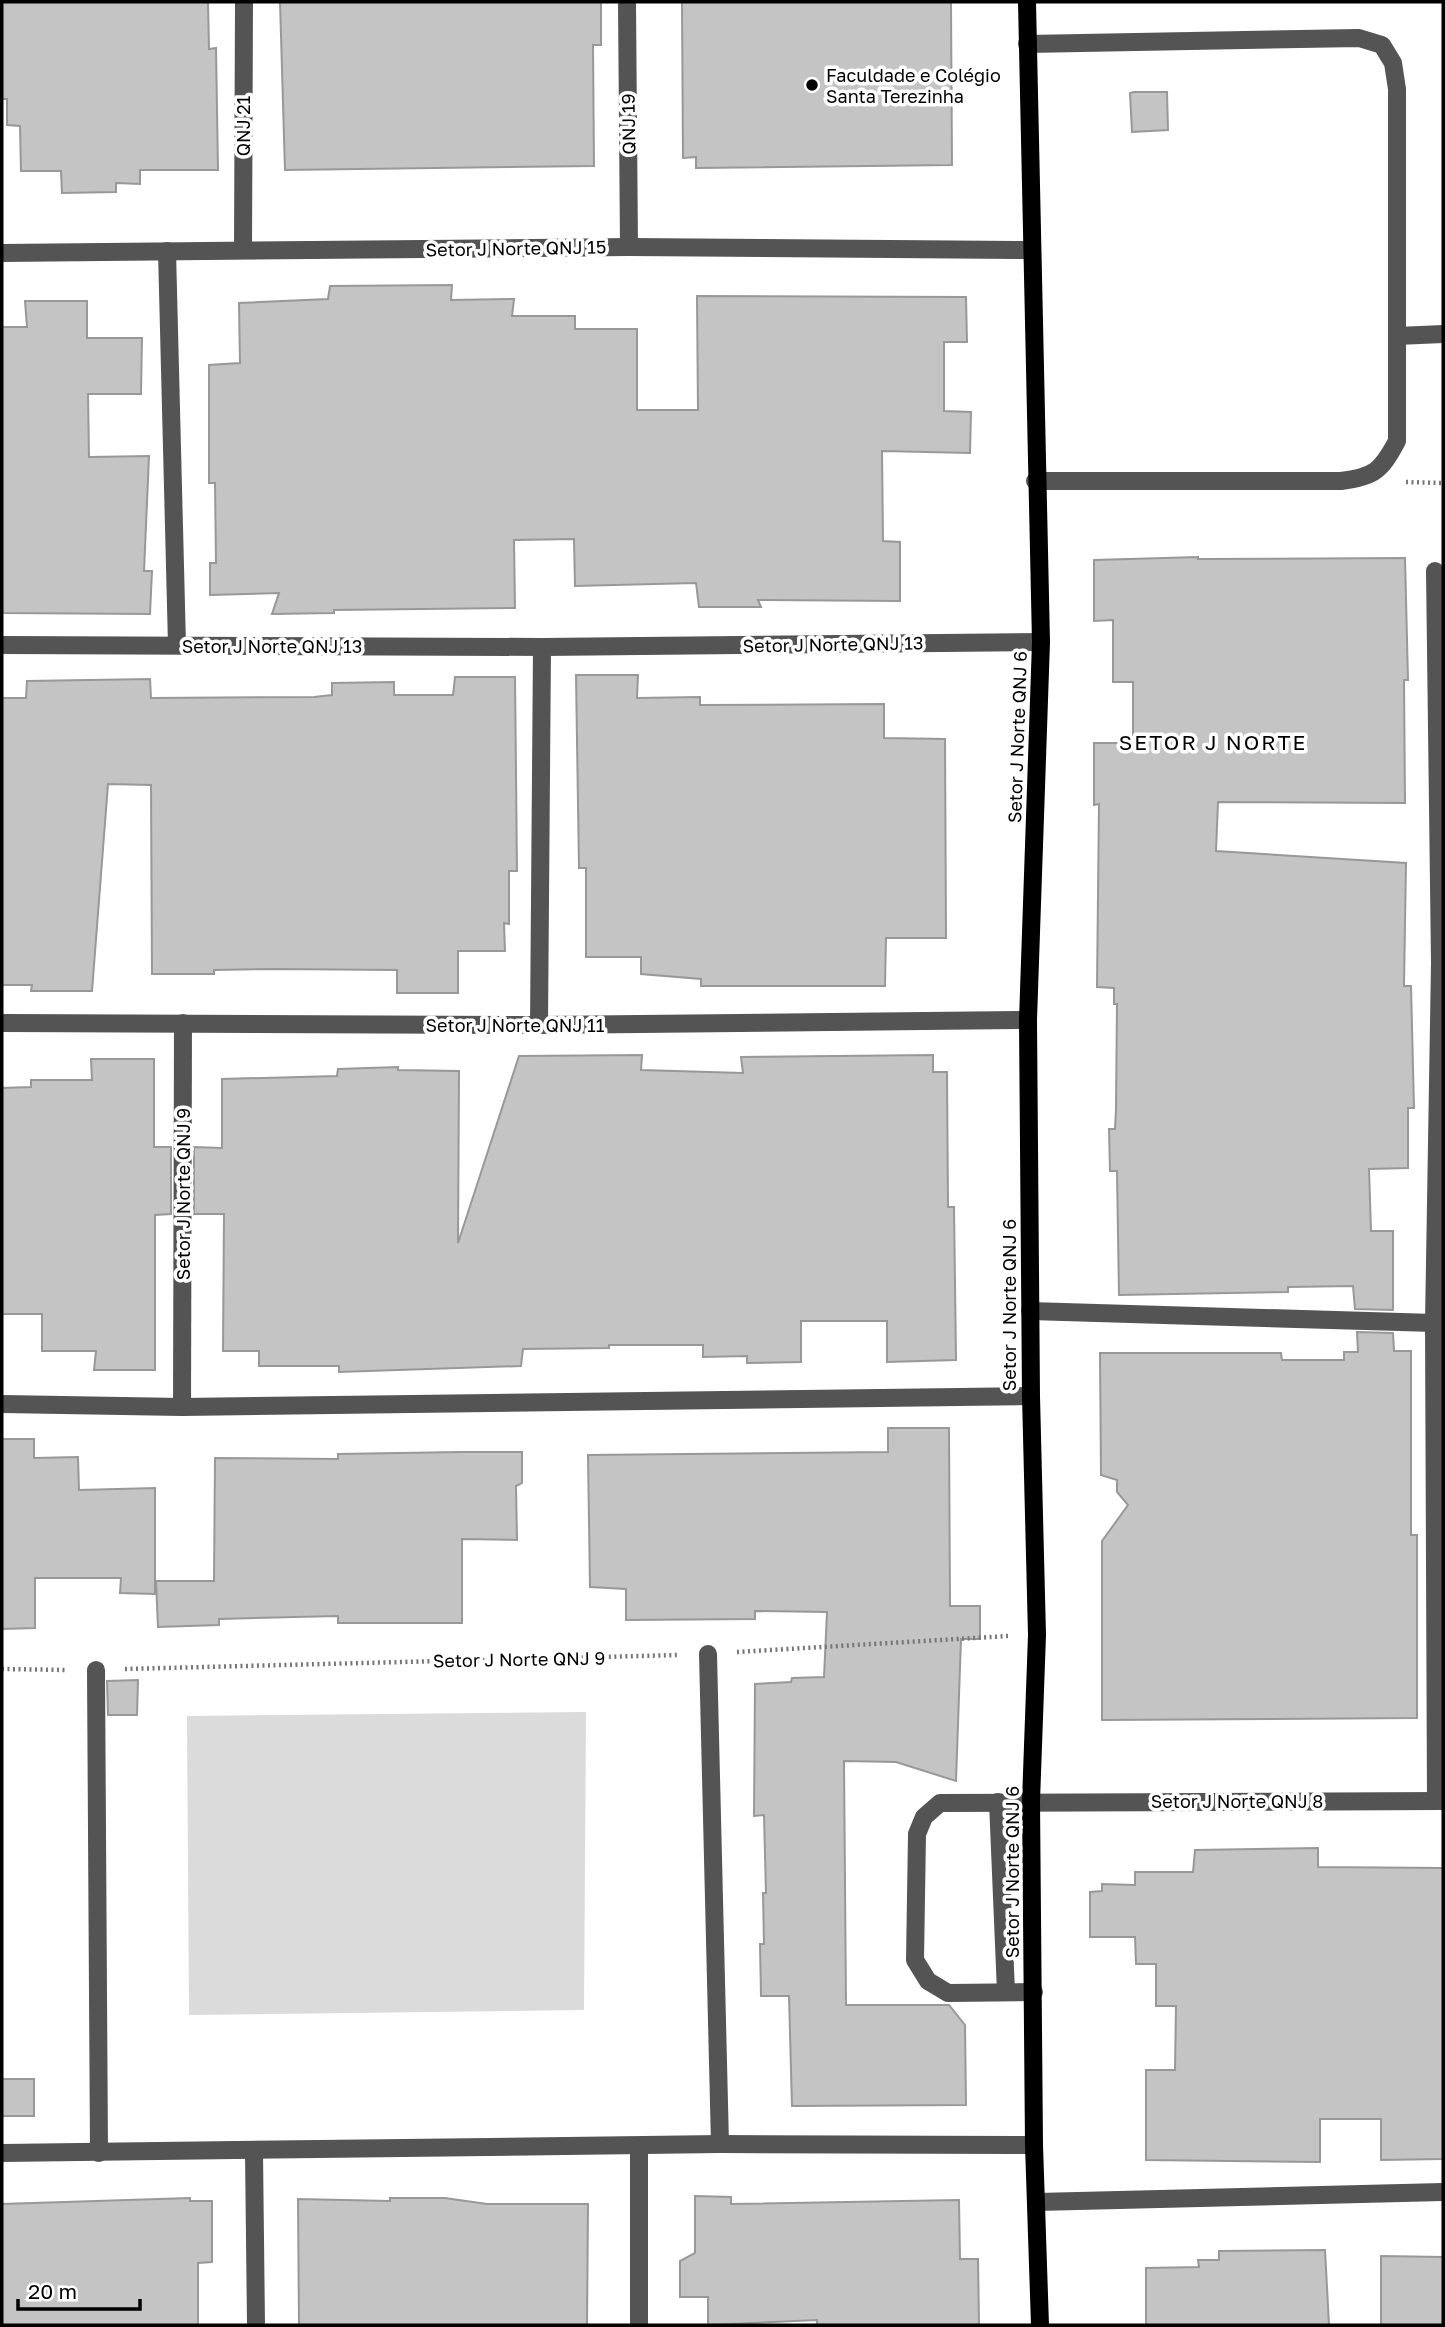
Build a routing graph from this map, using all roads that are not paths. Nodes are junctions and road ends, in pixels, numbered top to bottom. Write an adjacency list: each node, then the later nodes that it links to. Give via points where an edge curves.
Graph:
1 (243, 2): 6 (street, QNJ 21)
2 (627, 2): 5 (street, QNJ 19)
3 (1027, 2): 4 (main road, Setor J Norte QNJ 6)
4 (1027, 44): 7 (main road, Setor J Norte QNJ 6); 11 (street, via 1359,38 1382,45 1393,63 1397,89)
5 (629, 247): 6 (street, Setor J Norte QNJ 15); 7 (street, Setor J Norte QNJ 15)
6 (243, 250): 8 (street, Setor J Norte QNJ 15)
7 (1031, 250): 12 (main road, Setor J Norte QNJ 6)
8 (167, 251): 9 (street, Setor J Norte QNJ 15); 16 (street)
9 (2, 253)
10 (1443, 334): 11 (street)
11 (1397, 335): 12 (street, via 1397,441 1383,466 1365,478)
12 (1035, 481): 14 (main road, Setor J Norte QNJ 6)
13 (1435, 571): 18 (street)
14 (1041, 642): 17 (street, Setor J Norte QNJ 13); 19 (main road, Setor J Norte QNJ 6)
15 (2, 645): 16 (street, Setor J Norte QNJ 13)
16 (177, 645): 17 (street, Setor J Norte QNJ 13)
17 (542, 647): 22 (street)
18 (1441, 963): 24 (street)
19 (1028, 1020): 22 (street, Setor J Norte QNJ 11); 23 (main road, Setor J Norte QNJ 6)
20 (2, 1023): 21 (street, Setor J Norte QNJ 11)
21 (183, 1023): 22 (street, Setor J Norte QNJ 11); 27 (street, Setor J Norte QNJ 9)
22 (539, 1025)
23 (1030, 1311): 24 (street); 25 (main road, Setor J Norte QNJ 6)
24 (1434, 1323): 31 (street)
25 (1031, 1396): 27 (street); 30 (main road, Setor J Norte QNJ 6, via 1037,1634)
26 (2, 1404): 27 (street)
27 (182, 1406)
28 (708, 1654): 35 (street)
29 (96, 1670): 40 (street)
30 (1031, 1801): 31 (street, Setor J Norte QNJ 8); 32 (street, Setor J Norte QNJ 8); 34 (main road, Setor J Norte QNJ 6)
31 (1439, 1801)
32 (998, 1802): 33 (street); 33 (street, Setor J Norte QNJ 8, via 940,1803 924,1817 917,1834 915,1960 928,1981 948,1993)
33 (1006, 1992): 34 (street, Setor J Norte QNJ 8)
34 (1034, 1992): 36 (main road, Setor J Norte QNJ 6)
35 (720, 2144): 36 (street); 37 (street)
36 (1034, 2145): 42 (main road, Setor J Norte QNJ 6)
37 (639, 2146): 38 (street); 44 (street)
38 (254, 2152): 40 (street); 43 (street)
39 (2, 2153): 40 (street)
40 (99, 2153)
41 (1443, 2192): 42 (street)
42 (1037, 2202): 45 (main road, Setor J Norte QNJ 6)
43 (256, 2325)
44 (639, 2325)
45 (1040, 2325)

